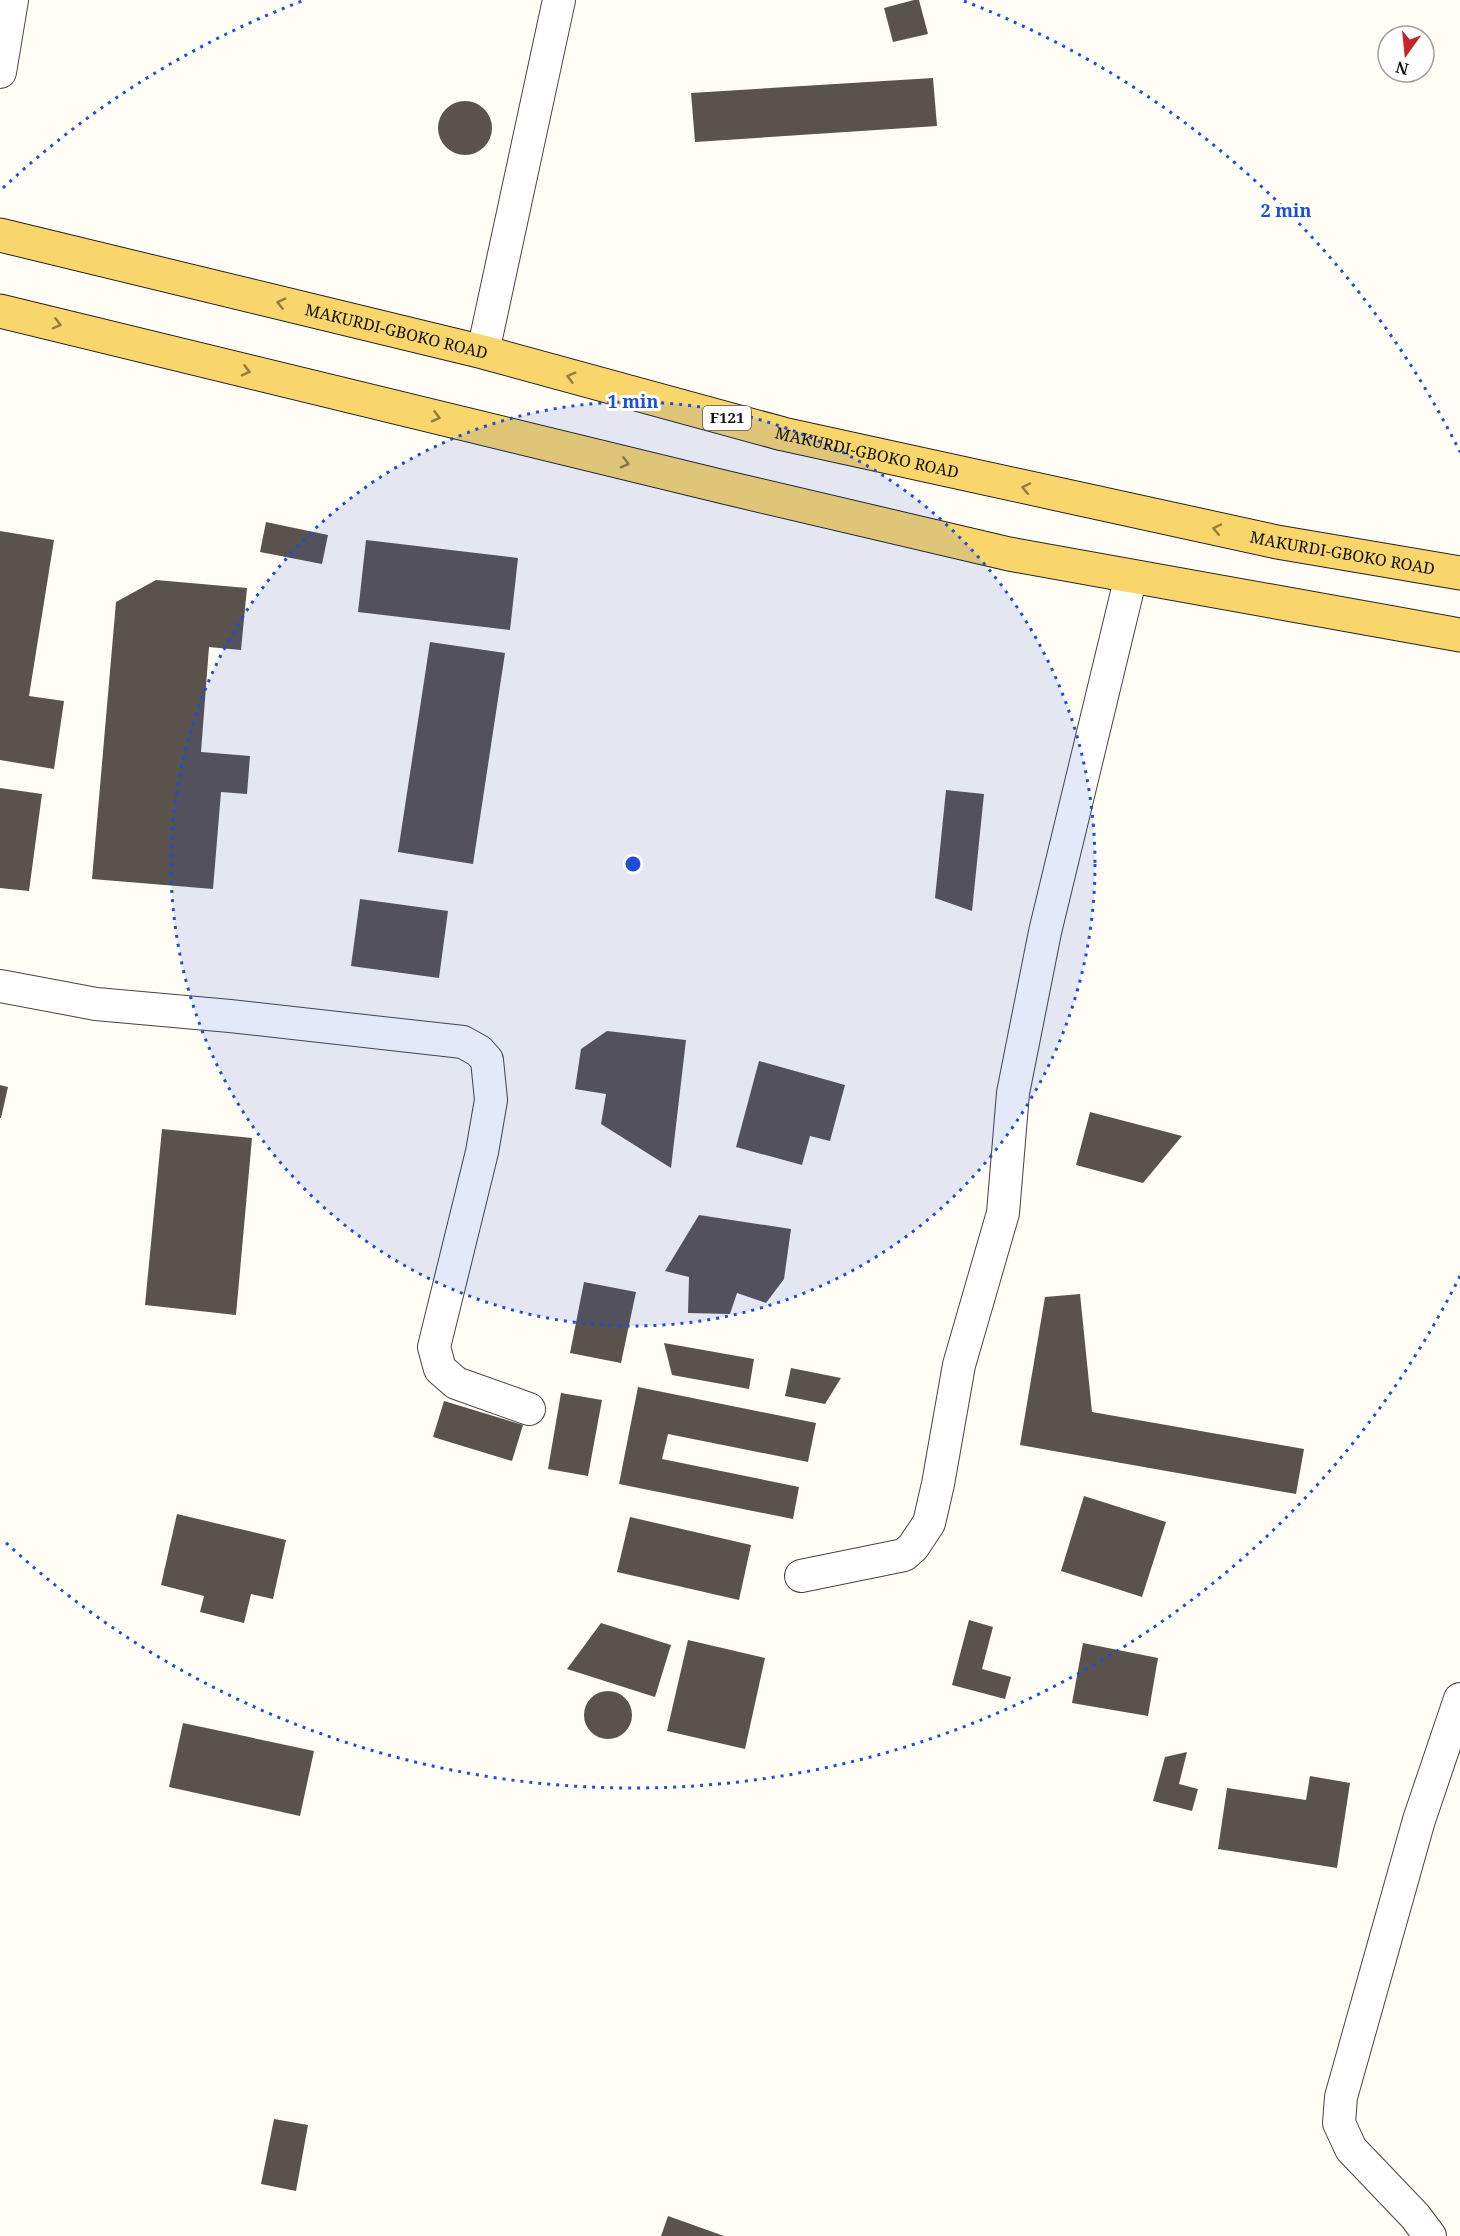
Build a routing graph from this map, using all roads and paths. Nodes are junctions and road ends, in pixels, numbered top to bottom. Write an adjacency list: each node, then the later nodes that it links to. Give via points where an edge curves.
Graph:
1 (12, 0): 3 (street)
2 (559, 0): 6 (street)
3 (0, 72)
4 (0, 234): 6 (main road, MAKURDI-GBOKO ROAD / F121, one-way to 4)
5 (0, 311): 8 (main road, one-way to 8, via 806,507 1009,554)
6 (483, 352): 7 (main road, MAKURDI-GBOKO ROAD / F121, one-way to 6, via 1266,539 783,434)
7 (1460, 573)
8 (1131, 576): 9 (main road); 12 (street, via 1045,932 1013,1093 1003,1213 958,1365 929,1523 904,1555)
9 (1460, 636)
10 (0, 986): 11 (street, via 96,1004 463,1042 479,1051 487,1060 490,1100 482,1152 434,1347 440,1369 456,1383)
11 (529, 1409)
12 (801, 1576)
13 (1460, 1699): 14 (street, via 1419,1820 1341,2097 1339,2123 1351,2149)
14 (1430, 2236)

